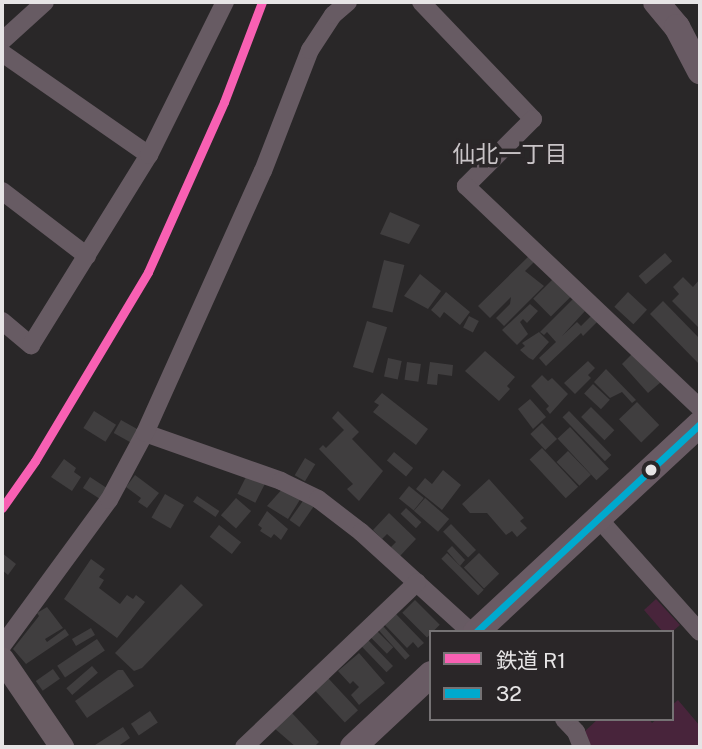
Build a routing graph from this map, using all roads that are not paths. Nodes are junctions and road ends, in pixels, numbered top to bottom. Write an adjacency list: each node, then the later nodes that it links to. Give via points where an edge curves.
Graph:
1 (45, 2): 8 (street)
2 (225, 2): 11 (street)
3 (348, 2): 17 (street, via 333,15 310,50 263,171)
4 (421, 2): 15 (street, via 533,119 466,186)
5 (656, 2): 7 (main road)
6 (670, 2): 7 (street)
7 (677, 27): 10 (main road)
8 (2, 41)
9 (2, 54): 11 (street)
10 (700, 71)
11 (149, 155): 13 (street)
12 (2, 191): 13 (street)
13 (87, 256): 14 (street, via 32,345)
14 (2, 321)
15 (700, 408)
16 (700, 424): 18 (main road)
17 (145, 433): 19 (street, via 281,481 318,499); 23 (street, via 109,500)
18 (597, 517): 21 (main road); 22 (street)
19 (417, 582): 20 (street); 28 (street)
20 (475, 630)
21 (477, 630)
22 (700, 632)
23 (2, 646)
24 (2, 659): 27 (main road)
25 (429, 676): 29 (main road)
26 (566, 721): 30 (street)
27 (62, 747)
28 (244, 747)
29 (353, 747)
30 (582, 747)

